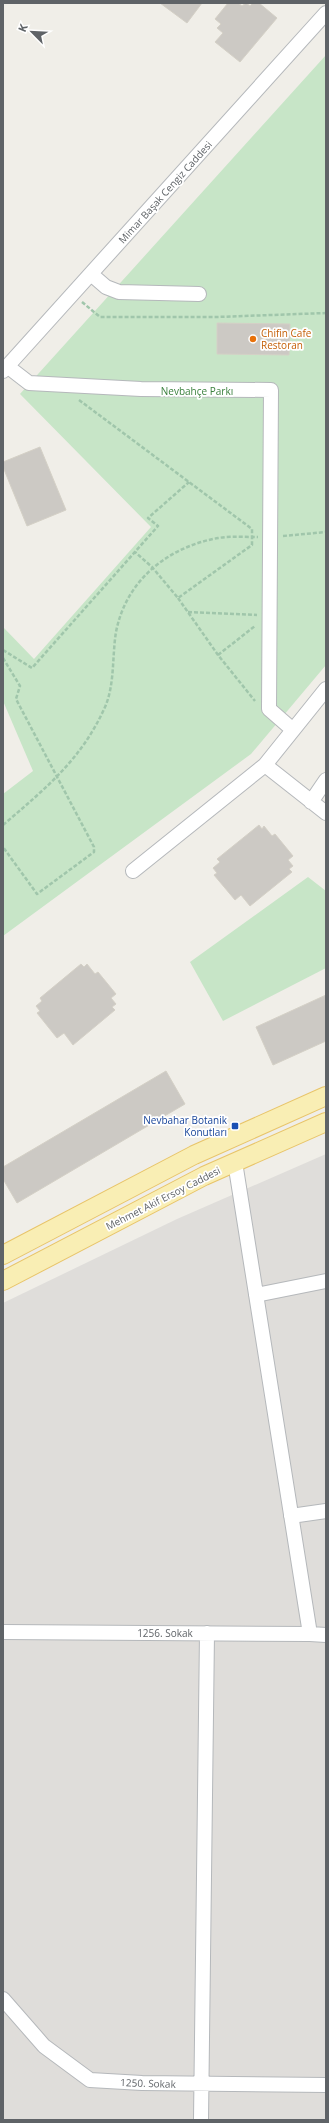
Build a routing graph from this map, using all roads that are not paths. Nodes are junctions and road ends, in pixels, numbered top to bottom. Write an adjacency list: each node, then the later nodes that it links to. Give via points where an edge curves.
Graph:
1 (326, 13): 2 (street, Mimar Başak Cengiz Caddesi)
2 (91, 274): 3 (street, via 106,287 119,292); 4 (street, Mimar Başak Cengiz Caddesi)
3 (199, 294)
4 (5, 369): 6 (street, via 29,383 141,389 271,390 269,709)
5 (326, 689): 6 (street)
6 (293, 730): 7 (street)
7 (265, 765): 9 (street); 11 (street)
8 (326, 780): 9 (street)
9 (311, 802): 10 (street)
10 (326, 813)
11 (132, 871)
12 (326, 1096): 15 (main road, via 194,1155)
13 (326, 1122): 14 (main road, Mehmet Akif Ersoy Caddesi)
14 (235, 1162): 16 (main road, Mehmet Akif Ersoy Caddesi); 18 (street)
15 (3, 1255)
16 (3, 1281)
17 (326, 1281): 18 (street)
18 (256, 1295): 20 (street)
19 (326, 1511): 20 (street)
20 (292, 1516): 23 (street)
21 (3, 1632): 22 (street, 1256. Sokak)
22 (207, 1633): 23 (street, 1256. Sokak); 26 (street)
23 (310, 1634): 24 (street, 1256. Sokak)
24 (326, 1636)
25 (3, 1999): 26 (street, 1250. Sokak, via 44,2046 90,2080)
26 (202, 2084): 27 (street, 1250. Sokak); 28 (street)
27 (326, 2085)
28 (201, 2120)

